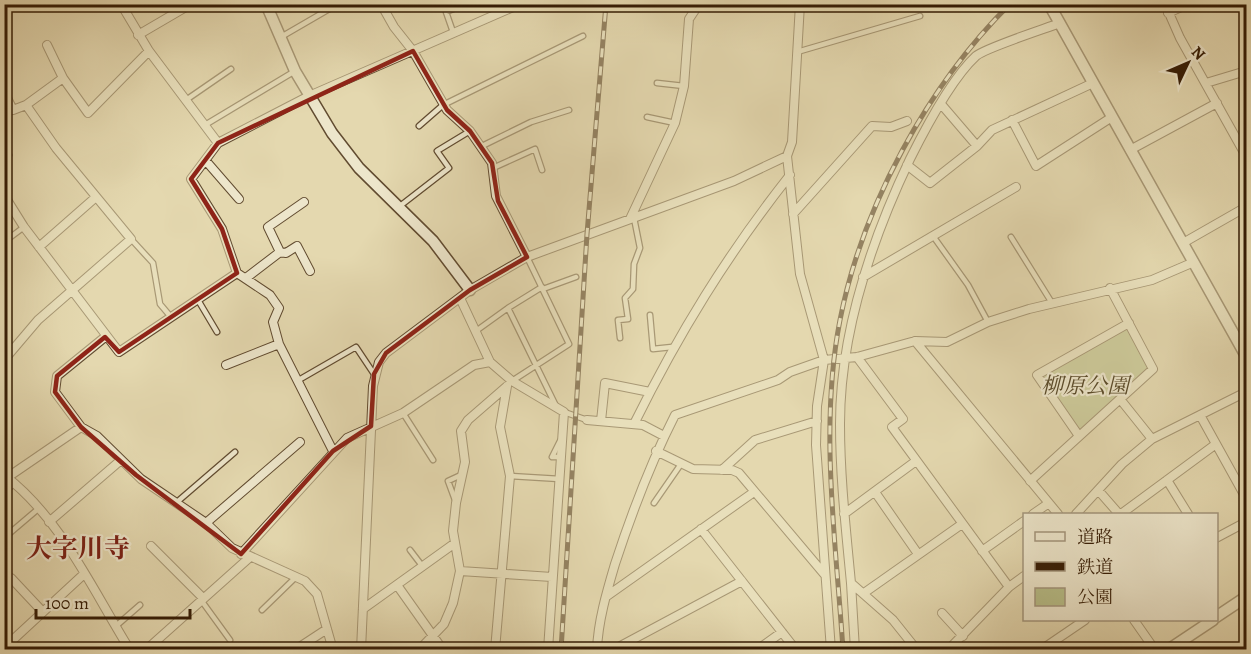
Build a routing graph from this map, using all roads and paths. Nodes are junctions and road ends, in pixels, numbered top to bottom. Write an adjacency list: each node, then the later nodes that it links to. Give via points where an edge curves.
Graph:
1 (121, 4): 16 (street)
2 (191, 4): 16 (street)
3 (266, 4): 18 (street)
4 (381, 4): 21 (street)
5 (520, 4): 15 (street)
6 (699, 4): 30 (street, via 689,18)
7 (800, 4): 22 (street)
8 (1049, 4): 14 (street)
9 (1188, 4): 12 (street)
10 (463, 5): 15 (lane, via 446,12)
11 (331, 8): 18 (lane)
12 (1167, 9): 29 (street)
13 (920, 16): 22 (lane)
14 (1060, 23): 28 (street); 35 (street, via 977,55)
15 (453, 32): 21 (street)
16 (138, 35): 20 (street)
17 (583, 36): 37 (lane)
18 (281, 37): 24 (street)
19 (46, 45): 26 (street)
20 (149, 51): 26 (street, via 88,113); 33 (street)
21 (413, 51): 32 (street); 37 (street)
22 (797, 52): 51 (street, via 792,142)
23 (231, 69): 33 (lane)
24 (295, 70): 32 (street); 44 (lane)
25 (1246, 71): 29 (street)
26 (63, 78): 36 (street)
27 (657, 83): 30 (lane)
28 (1093, 83): 40 (street); 41 (street)
29 (1206, 83): 34 (street)
30 (684, 86): 43 (street)
31 (4, 92): 36 (street, via 13,110)
32 (309, 96): 47 (street); 63 (street, via 359,168)
33 (186, 100): 44 (street)
34 (1217, 103): 50 (street); 52 (street)
35 (941, 104): 49 (street); 54 (street)
36 (26, 105): 60 (street)
37 (443, 105): 45 (lane); 46 (street)
38 (569, 110): 48 (lane, via 531,122)
39 (647, 117): 43 (lane)
40 (1112, 117): 41 (street, via 1036,165); 50 (street)
41 (1012, 120): 49 (street, via 992,130)
42 (907, 121): 67 (street, via 891,128 872,126)
43 (675, 123): 68 (street)
44 (205, 125): 47 (street)
45 (419, 126)
46 (470, 131): 48 (street); 63 (lane, via 438,151 449,168)
47 (218, 143): 53 (street)
48 (482, 146): 55 (street)
49 (977, 146): 54 (street, via 930,183)
50 (1130, 150): 74 (street)
51 (787, 156): 57 (street); 68 (street, via 734,181)
52 (1246, 156)
53 (206, 161): 61 (street); 80 (street, via 191,179 222,229)
54 (907, 165): 82 (street, via 875,238)
55 (493, 168): 56 (lane, via 535,149); 77 (street, via 496,196)
56 (542, 170)
57 (790, 175): 67 (street); 102 (street, via 721,268)
58 (1016, 187): 70 (street)
59 (4, 195): 65 (street)
60 (96, 197): 72 (street); 75 (street)
61 (239, 199)
62 (304, 202): 76 (street, via 268,227)
63 (399, 206): 86 (street, via 433,241)
64 (1246, 207): 74 (street)
65 (15, 211): 66 (lane); 69 (street)
66 (4, 214)
67 (794, 214): 107 (street, via 800,274)
68 (632, 218): 77 (street); 99 (lane, via 640,248 634,264 633,289 625,298 628,318 618,320)
69 (24, 227): 73 (lane); 75 (street)
70 (933, 236): 82 (street); 94 (lane, via 968,285)
71 (1011, 237): 90 (lane)
72 (131, 239): 87 (street); 93 (lane, via 153,263 160,303)
73 (4, 242)
74 (1183, 243): 78 (street)
75 (39, 247): 87 (street)
76 (280, 252): 79 (street, via 297,246); 83 (street)
77 (526, 257): 84 (lane); 86 (street)
78 (1194, 262): 85 (street, via 1167,276); 104 (street)
79 (310, 271)
80 (237, 273): 83 (street); 89 (street)
81 (576, 277): 84 (lane)
82 (863, 277): 106 (street)
83 (246, 278): 101 (street, via 270,295 279,308 273,322)
84 (543, 288): 91 (lane); 110 (lane, via 569,344)
85 (1110, 288): 90 (street); 95 (street)
86 (470, 290): 88 (street)
87 (72, 292): 98 (street); 103 (street)
88 (460, 298): 96 (street); 111 (street, via 386,353)
89 (198, 300): 93 (street); 97 (lane)
90 (1052, 303): 94 (street)
91 (508, 308): 96 (lane); 110 (lane)
92 (650, 315): 102 (lane, via 653,349)
93 (171, 317): 98 (street, via 119,352)
94 (988, 322): 100 (street, via 946,342)
95 (1129, 323): 116 (street, via 1153,369); 127 (street, via 1037,375)
96 (476, 331): 108 (street)
97 (217, 332)
98 (105, 337): 125 (street, via 57,376 55,392)
99 (620, 338)
100 (915, 341): 105 (street); 143 (street)
101 (279, 344): 109 (street); 112 (street)
102 (672, 346): 114 (street)
103 (6, 353)
104 (1246, 356)
105 (857, 357): 106 (street); 136 (street, via 903,419 892,427)
106 (846, 359): 107 (street); 159 (street, via 840,422)
107 (824, 360): 122 (street); 126 (street, via 790,372 778,381 675,415)
108 (490, 362): 113 (street); 118 (street, via 474,365)
109 (226, 365)
110 (536, 366): 113 (lane); 117 (lane)
111 (374, 375): 112 (lane, via 356,347); 124 (street)
112 (297, 381): 131 (street)
113 (509, 384): 117 (street); 139 (street, via 500,427); 168 (street, via 461,431 466,452 456,503)
114 (650, 392): 121 (street, via 605,383); 123 (street)
115 (1246, 392): 119 (street)
116 (1120, 399): 127 (street); 128 (street)
117 (560, 409): 120 (lane); 141 (street)
118 (403, 413): 124 (street); 135 (lane)
119 (1200, 415): 128 (street); 130 (street)
120 (587, 420): 121 (street)
121 (601, 421): 123 (street)
122 (817, 421): 138 (street, via 755,440); 178 (street)
123 (634, 424): 126 (street)
124 (371, 426): 131 (street, via 347,438); 192 (street)
125 (81, 427): 134 (street, via 97,436); 140 (street)
126 (664, 435): 132 (street)
127 (1079, 436): 143 (street)
128 (1152, 439): 144 (street)
129 (300, 442): 163 (street)
130 (1216, 444): 142 (street); 148 (street)
131 (333, 451): 173 (street)
132 (656, 451): 137 (street); 188 (street, via 631,514)
133 (235, 452): 149 (lane)
134 (121, 460): 149 (street); 160 (street)
135 (433, 460)
136 (916, 461): 147 (street); 164 (street)
137 (681, 465): 138 (street); 150 (lane)
138 (722, 470): 146 (street, via 739,473)
139 (510, 476): 141 (lane); 176 (street)
140 (9, 479): 145 (lane); 152 (street)
141 (560, 479): 180 (street)
142 (1167, 480): 157 (street); 158 (street)
143 (1030, 481): 151 (street)
144 (1098, 490): 155 (street); 156 (street)
145 (4, 492)
146 (754, 492): 165 (street); 178 (street)
147 (875, 492): 159 (street); 172 (street)
148 (1246, 498)
149 (177, 502): 163 (street)
150 (654, 503)
151 (1049, 503): 153 (street); 154 (street)
152 (39, 508): 160 (street); 167 (lane)
153 (1034, 513)
154 (1057, 513)
155 (1077, 513)
156 (1119, 513)
157 (1121, 513)
158 (1187, 513)
159 (844, 514): 184 (street)
160 (49, 522): 177 (street)
161 (1023, 522): 171 (street)
162 (1246, 522): 166 (street)
163 (206, 523): 173 (street)
164 (962, 524): 171 (street); 172 (street)
165 (701, 530): 183 (street); 188 (street)
166 (1218, 537)
167 (4, 538)
168 (455, 543): 174 (street); 175 (street)
169 (151, 546): 190 (street)
170 (410, 550): 174 (lane)
171 (982, 551): 186 (street)
172 (918, 554): 187 (street)
173 (245, 556): 179 (street); 190 (street)
174 (423, 567): 185 (street)
175 (460, 571): 176 (street); 203 (street, via 453,603 444,624)
176 (503, 573): 180 (street); 215 (street)
177 (84, 574): 194 (street); 200 (street)
178 (825, 575): 221 (street)
179 (296, 577): 193 (lane); 201 (street, via 305,580 317,594)
180 (552, 577): 216 (street)
181 (1023, 577): 186 (street)
182 (11, 578): 194 (street)
183 (742, 581): 202 (street); 218 (street)
184 (851, 582): 187 (street); 222 (street)
185 (397, 585): 192 (street); 203 (street)
186 (1009, 588): 204 (street)
187 (864, 593): 223 (street)
188 (607, 596): 217 (street)
189 (1246, 597): 196 (street)
190 (202, 599): 205 (lane); 209 (street)
191 (140, 605): 200 (lane)
192 (363, 609): 212 (street)
193 (262, 610)
194 (42, 611): 206 (street)
195 (942, 613): 204 (street)
196 (1218, 616)
197 (1084, 621): 225 (street)
198 (1135, 621): 226 (street)
199 (1212, 621): 207 (street)
200 (116, 627): 208 (street)
201 (327, 629): 210 (street); 211 (street)
202 (782, 632): 219 (street); 220 (street)
203 (433, 635): 213 (street); 214 (street)
204 (963, 636): 224 (street)
205 (230, 640)
206 (4, 648)
207 (1173, 648)
208 (130, 650)
209 (146, 650)
210 (295, 650)
211 (333, 650)
212 (361, 650)
213 (419, 650)
214 (442, 650)
215 (495, 650)
216 (548, 650)
217 (597, 650)
218 (613, 650)
219 (757, 650)
220 (796, 650)
221 (831, 650)
222 (855, 650)
223 (917, 650)
224 (948, 650)
225 (1041, 650)
226 (1155, 650)

